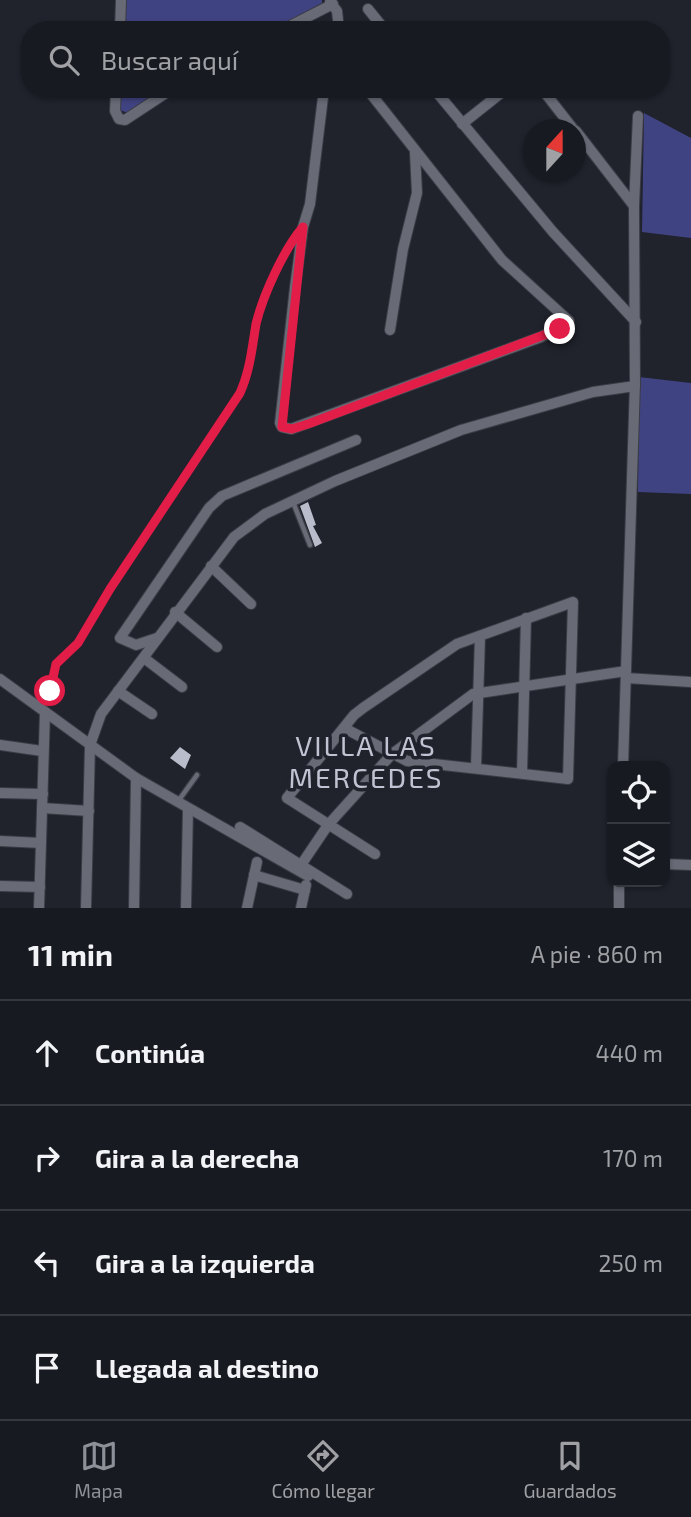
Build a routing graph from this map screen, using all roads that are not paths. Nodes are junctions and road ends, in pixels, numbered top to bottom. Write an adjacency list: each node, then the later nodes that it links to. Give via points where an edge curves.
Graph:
1 (121, 0): 4 (street)
2 (332, 1): 5 (street); 6 (street); 7 (street)
3 (368, 9): 8 (street)
4 (120, 21)
5 (298, 21)
6 (331, 21)
7 (337, 21)
8 (378, 21)
9 (116, 98): 10 (street, via 116,115 125,121)
10 (159, 98)
11 (323, 98): 20 (street, via 303,227 282,427 308,424 541,337 569,321 502,260)
12 (374, 98): 20 (street)
13 (441, 98): 18 (street)
14 (495, 98): 18 (street)
15 (549, 98): 17 (street)
16 (638, 116): 21 (street)
17 (566, 119)
18 (462, 124): 22 (street)
19 (586, 144): 21 (street)
20 (415, 152): 23 (street, via 416,202)
21 (634, 206): 22 (street)
22 (636, 322): 24 (street)
23 (390, 330)
24 (635, 386): 26 (street, via 593,392 473,426); 36 (street)
25 (356, 440): 33 (street, via 239,487 209,508 120,638 136,645)
26 (293, 501): 27 (lane); 28 (street, via 247,525)
27 (310, 545)
28 (211, 566): 29 (street); 30 (street)
29 (251, 604)
30 (176, 612): 33 (street); 34 (street)
31 (526, 618): 32 (street); 38 (street, via 573,602); 40 (street)
32 (480, 636): 43 (street); 46 (street, via 457,644 363,708)
33 (157, 638): 35 (street)
34 (218, 647)
35 (144, 658): 41 (street); 42 (street)
36 (626, 675): 38 (street); 39 (street); 53 (street)
37 (0, 679): 44 (street)
38 (571, 679): 40 (street); 55 (street, via 568,779)
39 (691, 682)
40 (524, 685): 43 (street); 55 (street)
41 (182, 687)
42 (118, 691): 45 (street); 50 (street, via 97,721)
43 (480, 691): 47 (street); 54 (street)
44 (45, 712): 50 (street); 51 (street)
45 (152, 714)
46 (344, 728): 48 (street); 64 (street, via 287,798)
47 (408, 740): 48 (street); 52 (street)
48 (368, 742): 52 (street)
49 (0, 745): 51 (street)
50 (90, 745): 57 (street); 63 (street)
51 (42, 751): 59 (street)
52 (391, 754): 54 (street, via 407,761); 64 (street)
53 (623, 761)
54 (477, 768): 55 (street)
55 (522, 773)
56 (197, 775): 60 (lane)
57 (136, 778): 60 (street); 81 (street)
58 (0, 793): 59 (street)
59 (43, 794): 61 (street)
60 (177, 802): 62 (street)
61 (42, 808): 63 (street); 67 (street)
62 (188, 808): 72 (street); 82 (street)
63 (89, 811): 80 (street)
64 (328, 825): 68 (street); 72 (street)
65 (240, 827): 72 (street)
66 (0, 841): 67 (street)
67 (41, 843): 75 (street)
68 (375, 854)
69 (257, 862): 73 (street)
70 (670, 864): 71 (street)
71 (691, 865)
72 (303, 868): 77 (street); 78 (street)
73 (254, 875): 77 (street); 83 (street)
74 (0, 886): 75 (street)
75 (40, 887): 79 (street)
76 (619, 887): 85 (street)
77 (305, 890): 84 (street)
78 (347, 894)
79 (39, 908)
80 (86, 908)
81 (134, 908)
82 (186, 908)
83 (247, 908)
84 (301, 908)
85 (619, 908)

